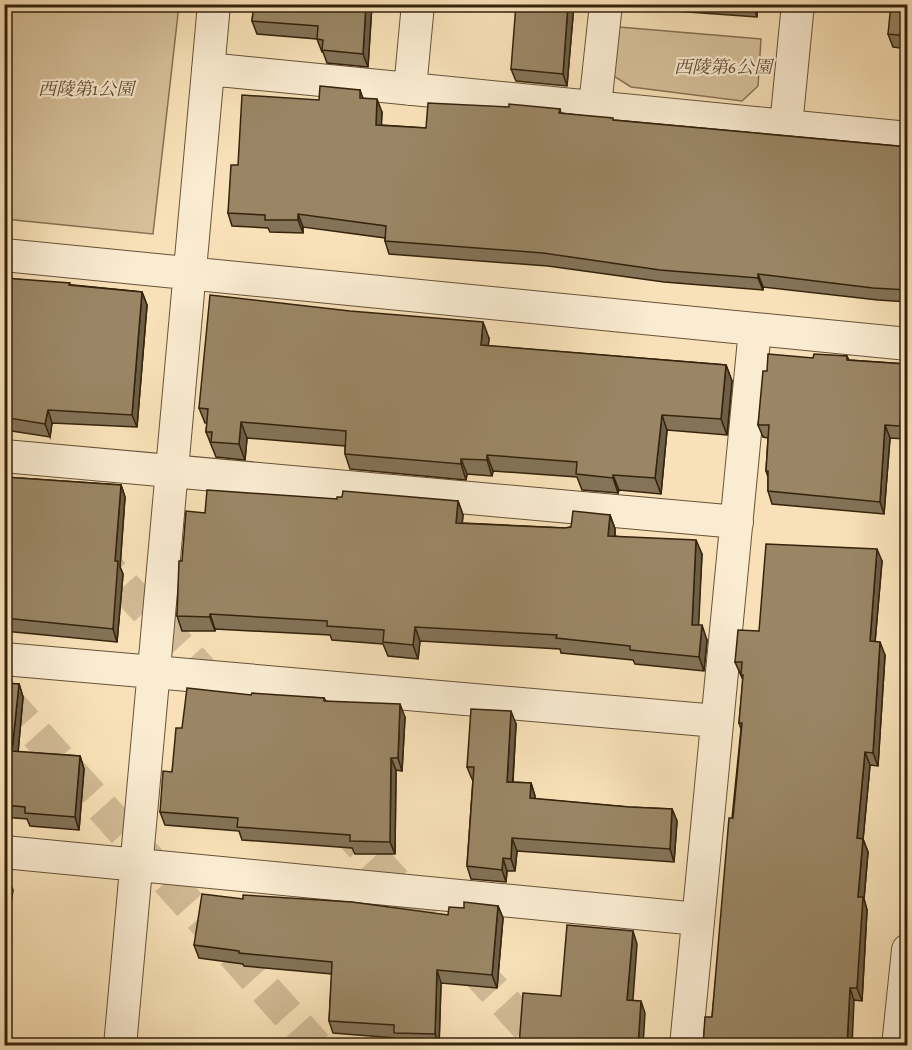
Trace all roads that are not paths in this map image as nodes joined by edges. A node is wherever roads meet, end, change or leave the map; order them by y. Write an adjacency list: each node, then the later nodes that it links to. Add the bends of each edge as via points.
1 (214, 4): 5 (street)
2 (418, 4): 6 (street)
3 (606, 4): 7 (street)
4 (798, 4): 8 (street)
5 (208, 69): 6 (street); 11 (street)
6 (410, 89): 7 (street)
7 (596, 106): 8 (street)
8 (786, 126): 9 (street)
9 (908, 138)
10 (4, 255): 11 (street)
11 (188, 273): 12 (street); 15 (street)
12 (755, 329): 13 (street); 16 (street)
13 (908, 344)
14 (4, 456): 15 (street)
15 (171, 471): 16 (street); 18 (street)
16 (737, 522): 19 (street)
17 (4, 659): 18 (street)
18 (154, 672): 19 (street); 21 (street)
19 (717, 721): 22 (street)
20 (4, 852): 21 (street)
21 (136, 865): 22 (street); 24 (street)
22 (698, 919): 25 (street)
23 (908, 950): 26 (street)
24 (120, 1046)
25 (686, 1046)
26 (898, 1046)

